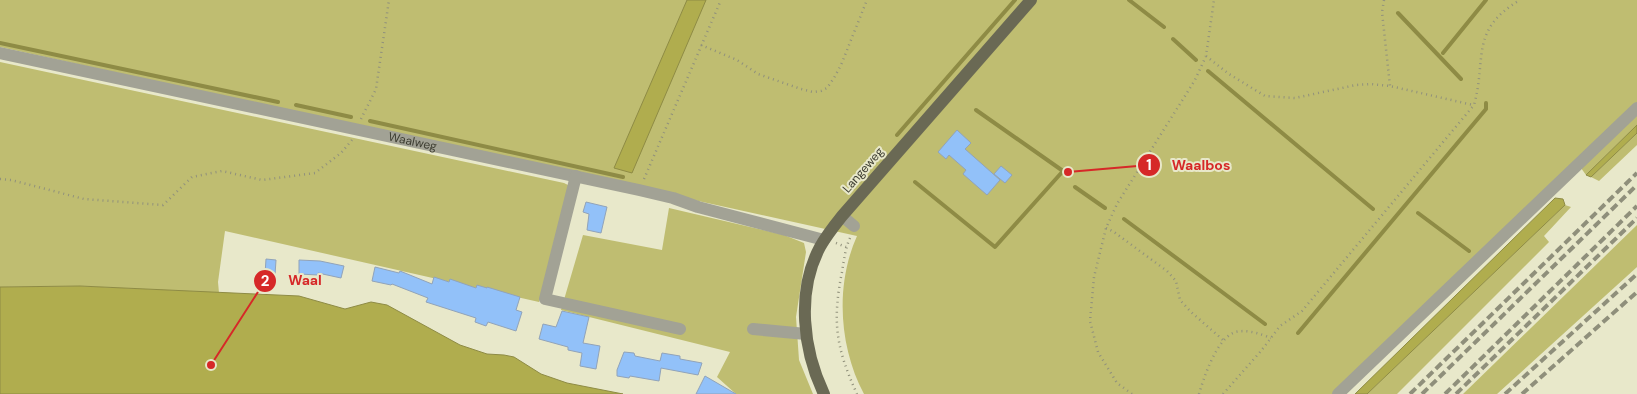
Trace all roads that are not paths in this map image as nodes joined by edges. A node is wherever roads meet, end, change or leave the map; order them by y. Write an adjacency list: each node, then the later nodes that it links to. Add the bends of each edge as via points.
1 (1031, 0): 5 (main road, Langeweg)
2 (0, 53): 4 (street, Waalweg)
3 (1637, 108): 12 (street)
4 (576, 176): 7 (street, Waalweg); 8 (street, via 544,299)
5 (842, 216): 6 (street); 7 (main road, Langeweg)
6 (854, 226)
7 (824, 240): 10 (main road, Langeweg, via 808,283)
8 (680, 328)
9 (753, 329): 10 (street)
10 (806, 334): 11 (main road, Langeweg, via 810,358)
11 (824, 394)
12 (1338, 394)

